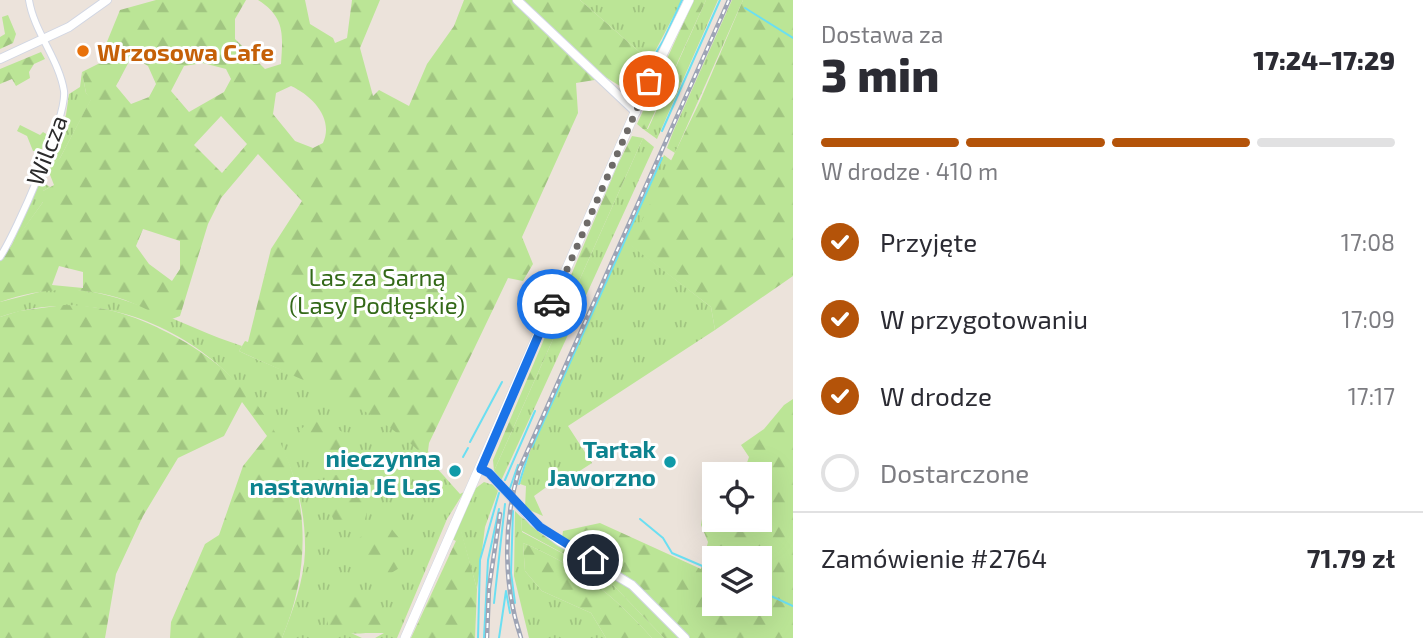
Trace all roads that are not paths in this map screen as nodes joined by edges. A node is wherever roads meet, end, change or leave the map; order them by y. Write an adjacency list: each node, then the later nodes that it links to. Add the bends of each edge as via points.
1 (29, 0): 5 (street, Wilcza)
2 (107, 0): 5 (street, via 83,19)
3 (517, 0): 7 (street)
4 (689, 0): 7 (main road)
5 (42, 36): 6 (street); 8 (street, Wilcza, via 63,89 62,110)
6 (0, 59)
7 (636, 111): 9 (main road)
8 (0, 257)
9 (481, 469): 10 (main road); 11 (street, via 540,527 632,585)
10 (405, 638)
11 (685, 638)

